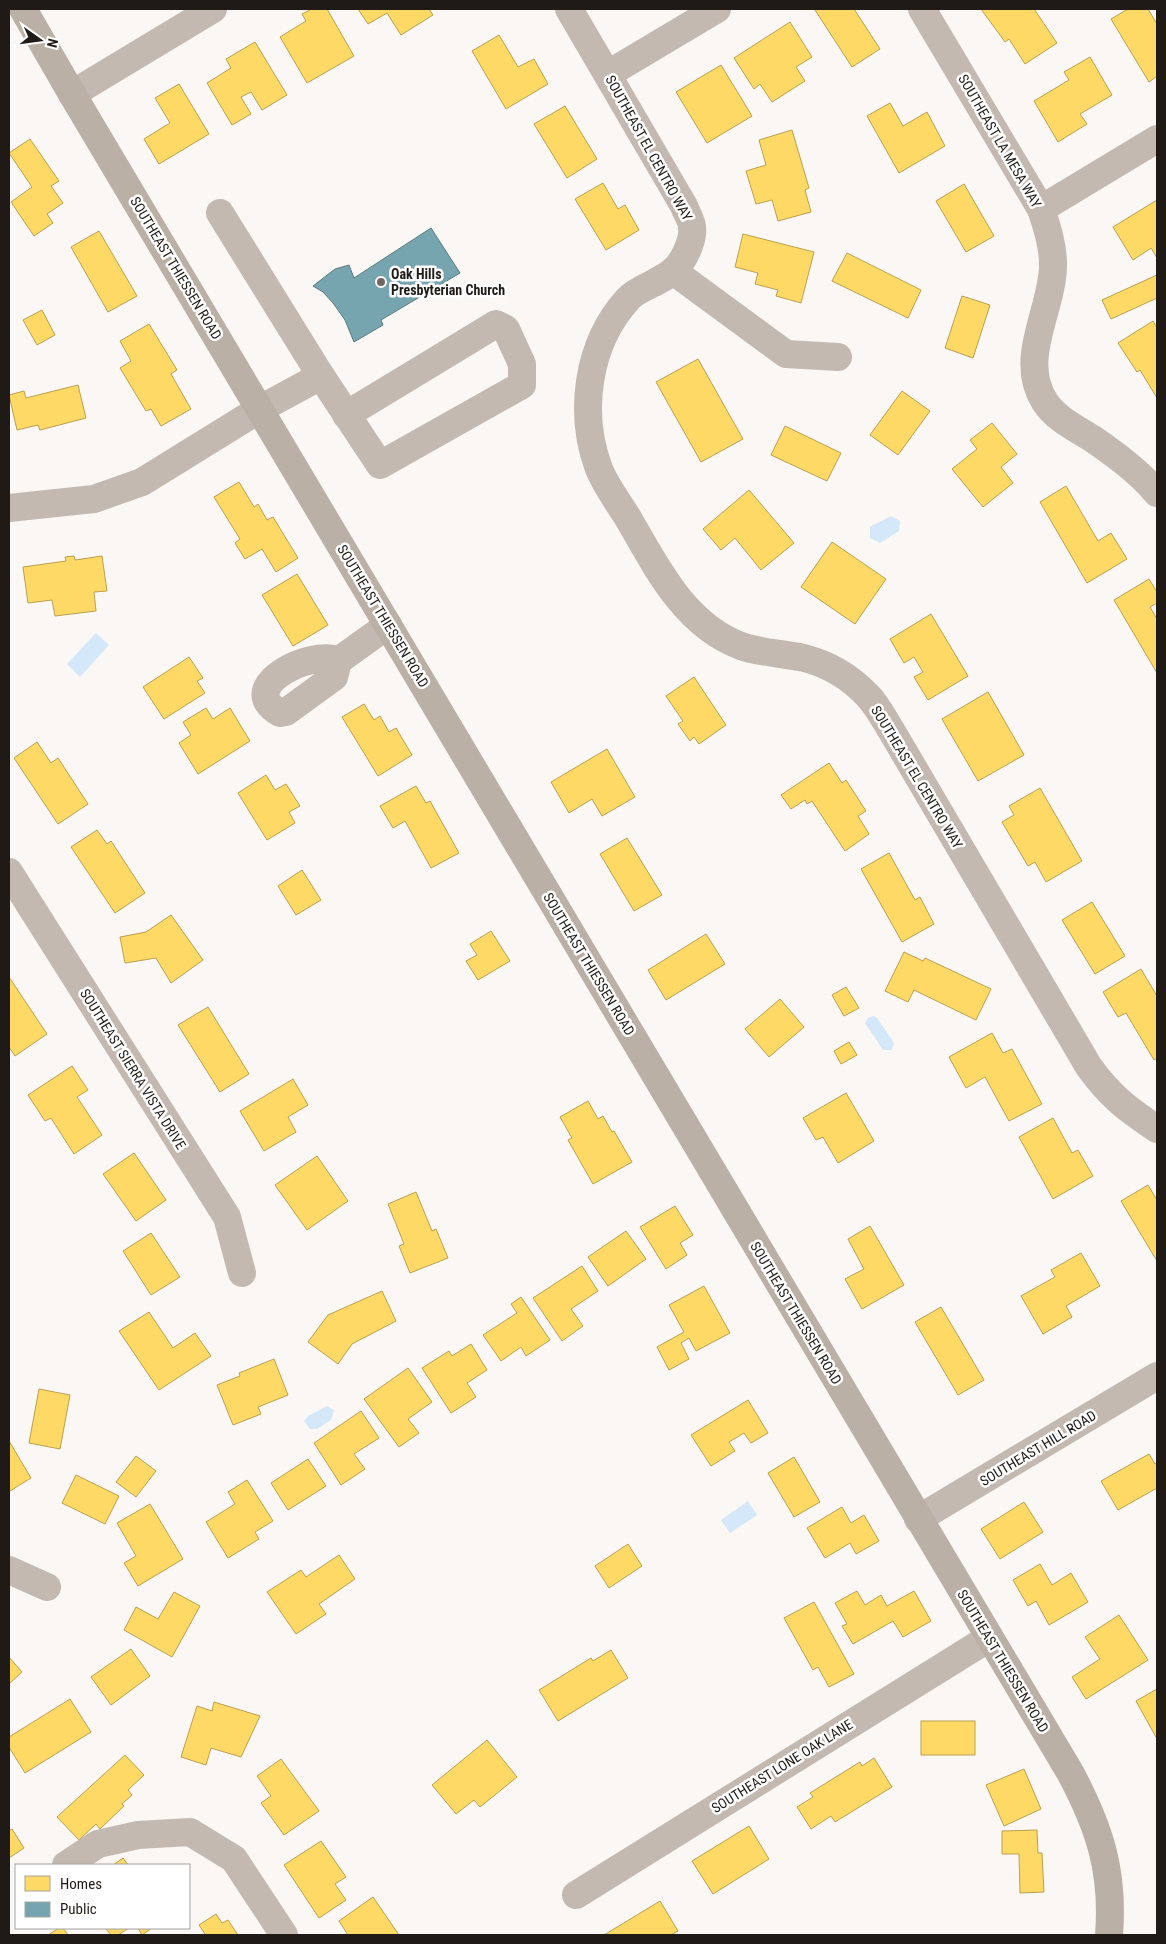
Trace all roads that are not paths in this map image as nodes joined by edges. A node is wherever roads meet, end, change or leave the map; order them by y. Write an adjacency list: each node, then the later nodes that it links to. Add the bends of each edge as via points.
1 (23, 9): 7 (main road, SOUTHEAST THIESSEN ROAD)
2 (213, 9): 7 (street)
3 (570, 9): 6 (street, SOUTHEAST EL CENTRO WAY)
4 (717, 9): 6 (street)
5 (922, 9): 9 (street, SOUTHEAST LA MESA WAY)
6 (608, 74): 11 (street, SOUTHEAST EL CENTRO WAY, via 684,206 692,227 689,248)
7 (72, 94): 14 (main road, SOUTHEAST THIESSEN ROAD)
8 (1157, 139): 9 (street)
9 (1041, 209): 16 (street, SOUTHEAST LA MESA WAY, via 1050,236 1053,265 1035,351 1036,378 1044,401 1057,415 1125,461)
10 (220, 213): 13 (street)
11 (674, 271): 12 (street, via 786,354); 21 (street, SOUTHEAST EL CENTRO WAY, via 630,296 600,343 587,397 591,442 600,470 666,584 698,620 741,646 805,658 832,668 869,697 1089,1067 1125,1107)
12 (838, 358)
13 (321, 376): 14 (street); 15 (street)
14 (260, 409): 17 (street, via 142,482 120,491 76,502); 18 (main road, SOUTHEAST THIESSEN ROAD)
15 (346, 414): 15 (street, via 380,465 522,385 522,364 506,329 496,324)
16 (1157, 493)
17 (9, 508)
18 (388, 625): 19 (street); 24 (main road, SOUTHEAST THIESSEN ROAD)
19 (338, 661)
20 (9, 872): 22 (street, SOUTHEAST SIERRA VISTA DRIVE, via 227,1217)
21 (1157, 1129)
22 (242, 1273)
23 (1157, 1376): 24 (street, SOUTHEAST HILL ROAD)
24 (918, 1519): 27 (main road, SOUTHEAST THIESSEN ROAD)
25 (9, 1570): 26 (street)
26 (47, 1587)
27 (989, 1638): 29 (street, SOUTHEAST LONE OAK LANE); 31 (main road, SOUTHEAST THIESSEN ROAD, via 1087,1805 1106,1866)
28 (68, 1864): 30 (street, via 98,1844 138,1835 190,1832 234,1858)
29 (576, 1895)
30 (284, 1935)
31 (1110, 1935)

